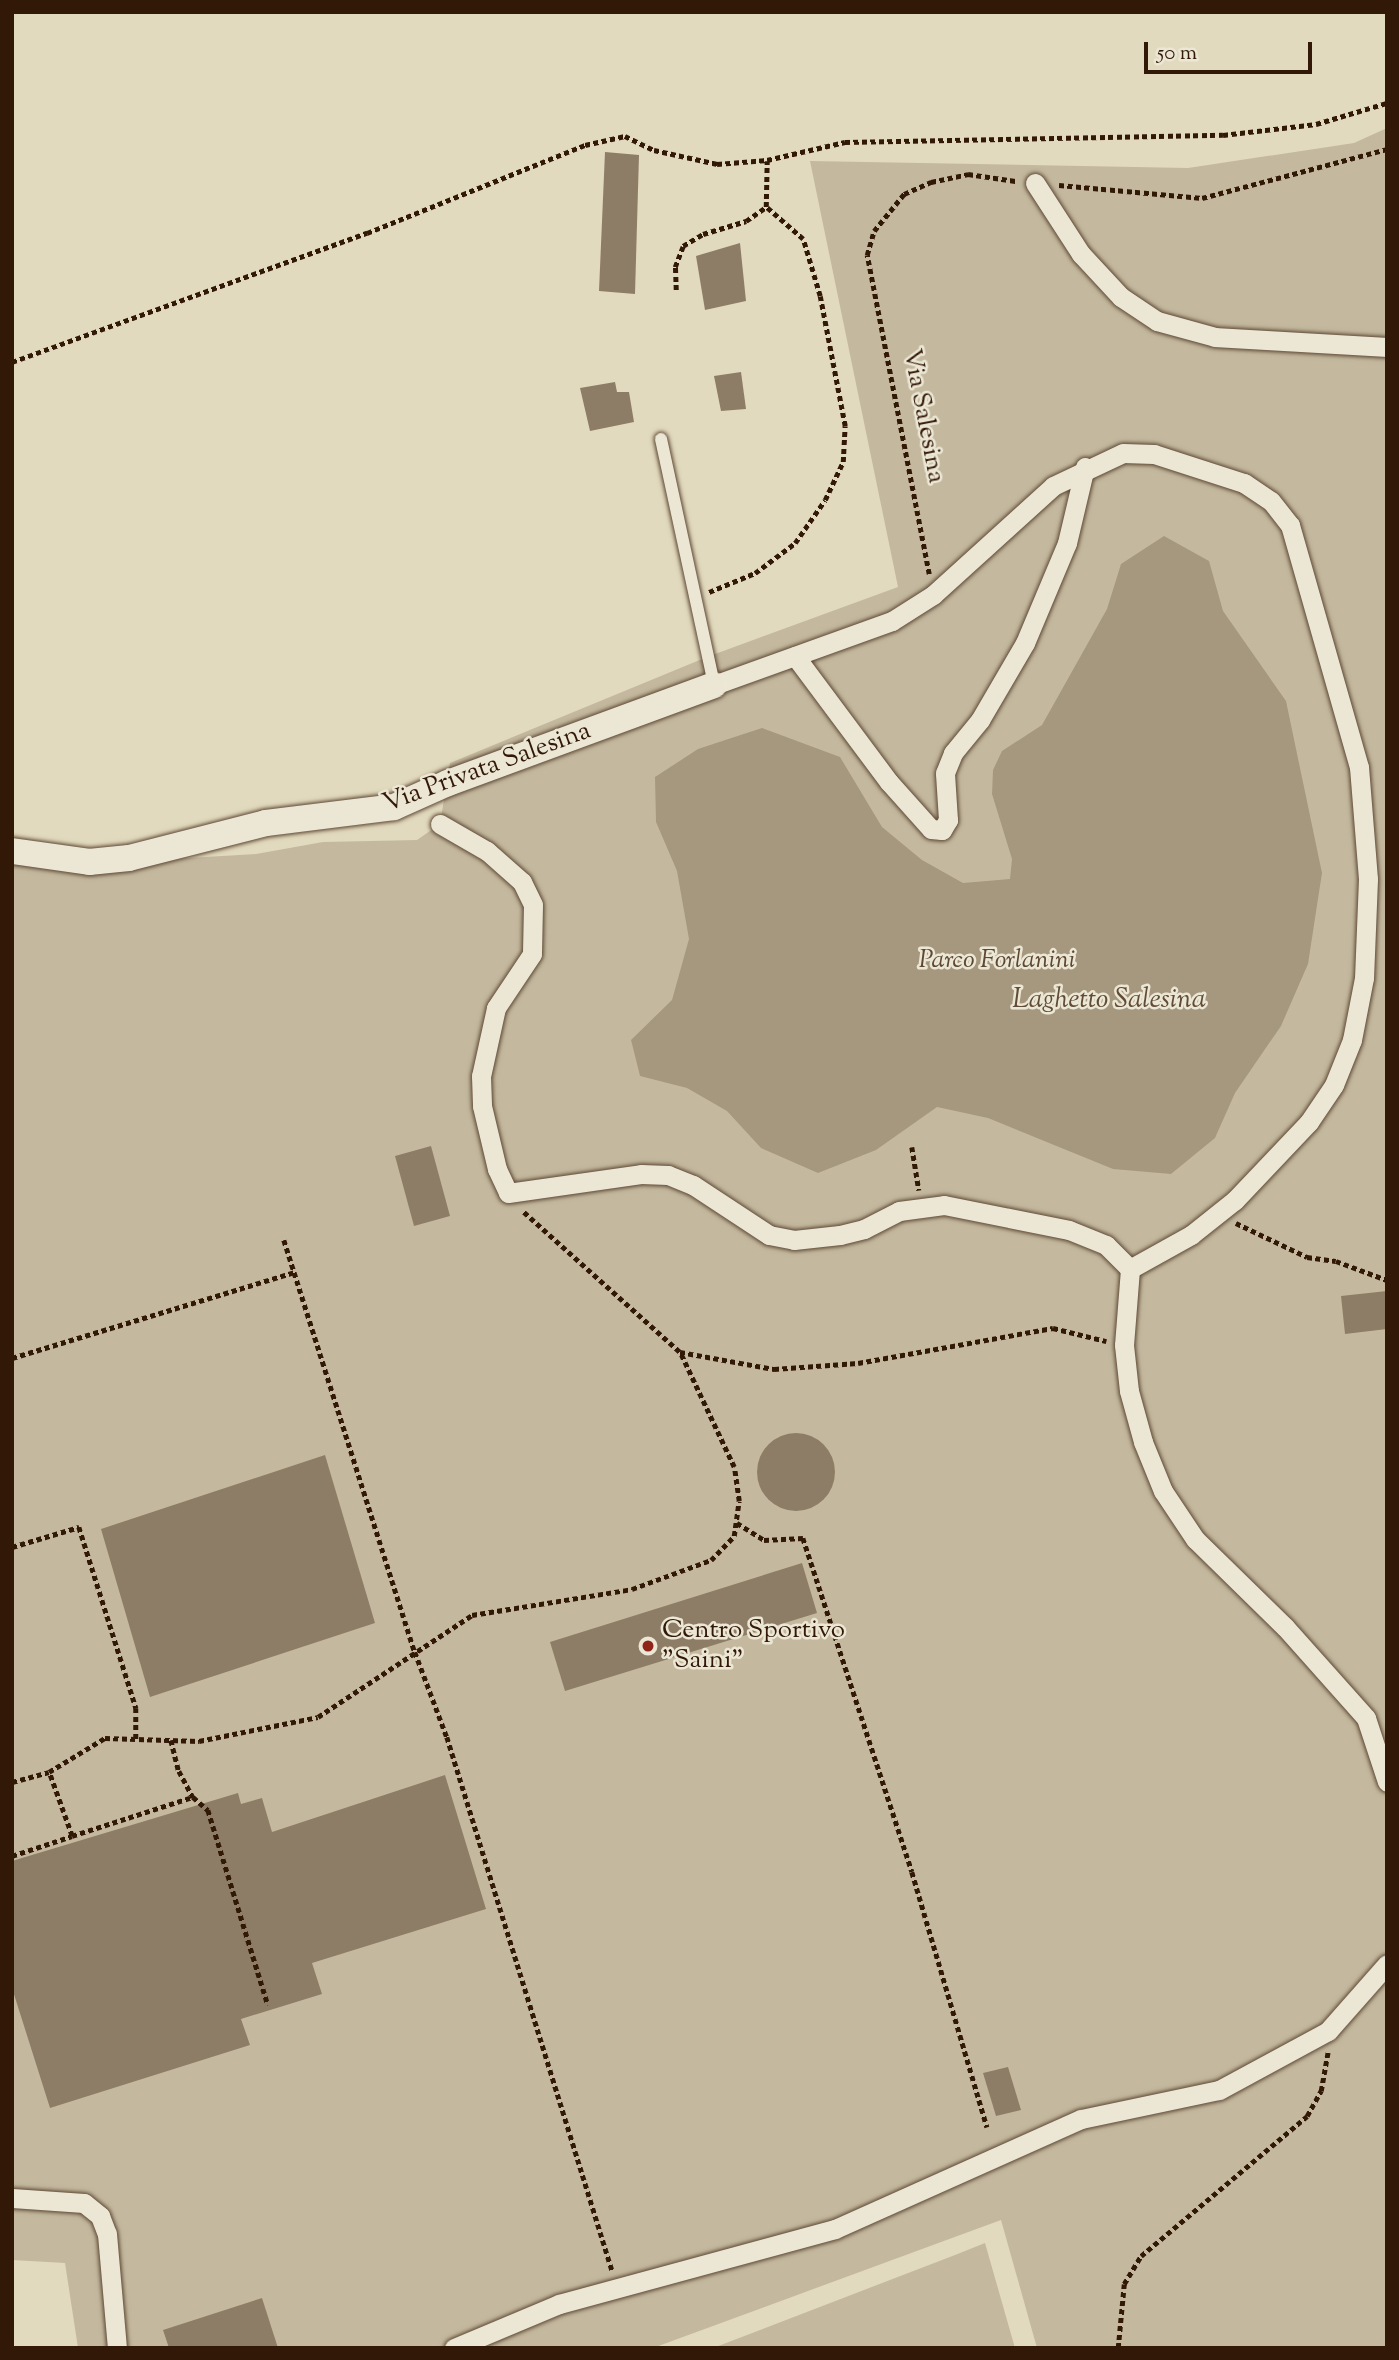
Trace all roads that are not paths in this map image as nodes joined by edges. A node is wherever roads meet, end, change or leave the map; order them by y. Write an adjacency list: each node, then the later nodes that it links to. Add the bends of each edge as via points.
1 (1035, 183): 2 (street, via 1081,254 1121,297 1157,321 1215,337)
2 (1387, 347)
3 (661, 439): 6 (lane)
4 (1085, 467): 5 (street, via 1025,507 933,595 892,621); 5 (street, via 1067,543 1025,643 980,720 953,753 945,773 948,821 942,830 931,829 889,782); 9 (street, via 1123,453 1154,454 1244,483 1271,501 1290,525 1359,767 1368,879 1364,978 1352,1040 1334,1085 1309,1122 1236,1200)
5 (794, 656): 6 (street, Via Privata Salesina)
6 (714, 685): 7 (street, Via Privata Salesina, via 449,783)
7 (430, 812): 8 (street, Via Privata Salesina, via 394,807 266,823 129,858 76,862); 9 (street, via 488,851 522,881 533,905 532,954 496,1007 481,1076 482,1106 497,1170 508,1193 641,1174 668,1175 693,1185 769,1236 794,1240 864,1228 921,1205 943,1205 1069,1230 1106,1245)
8 (12, 851)
9 (1130, 1269): 10 (street, via 1124,1345 1143,1442 1163,1491 1195,1539 1285,1627 1366,1718)
10 (1387, 1782)
11 (1387, 1964): 14 (street, via 1328,2031 1219,2090 1081,2119 835,2229 507,2322)
12 (12, 2197): 13 (street, via 84,2203 100,2216 107,2234)
13 (117, 2348)
14 (454, 2348)

